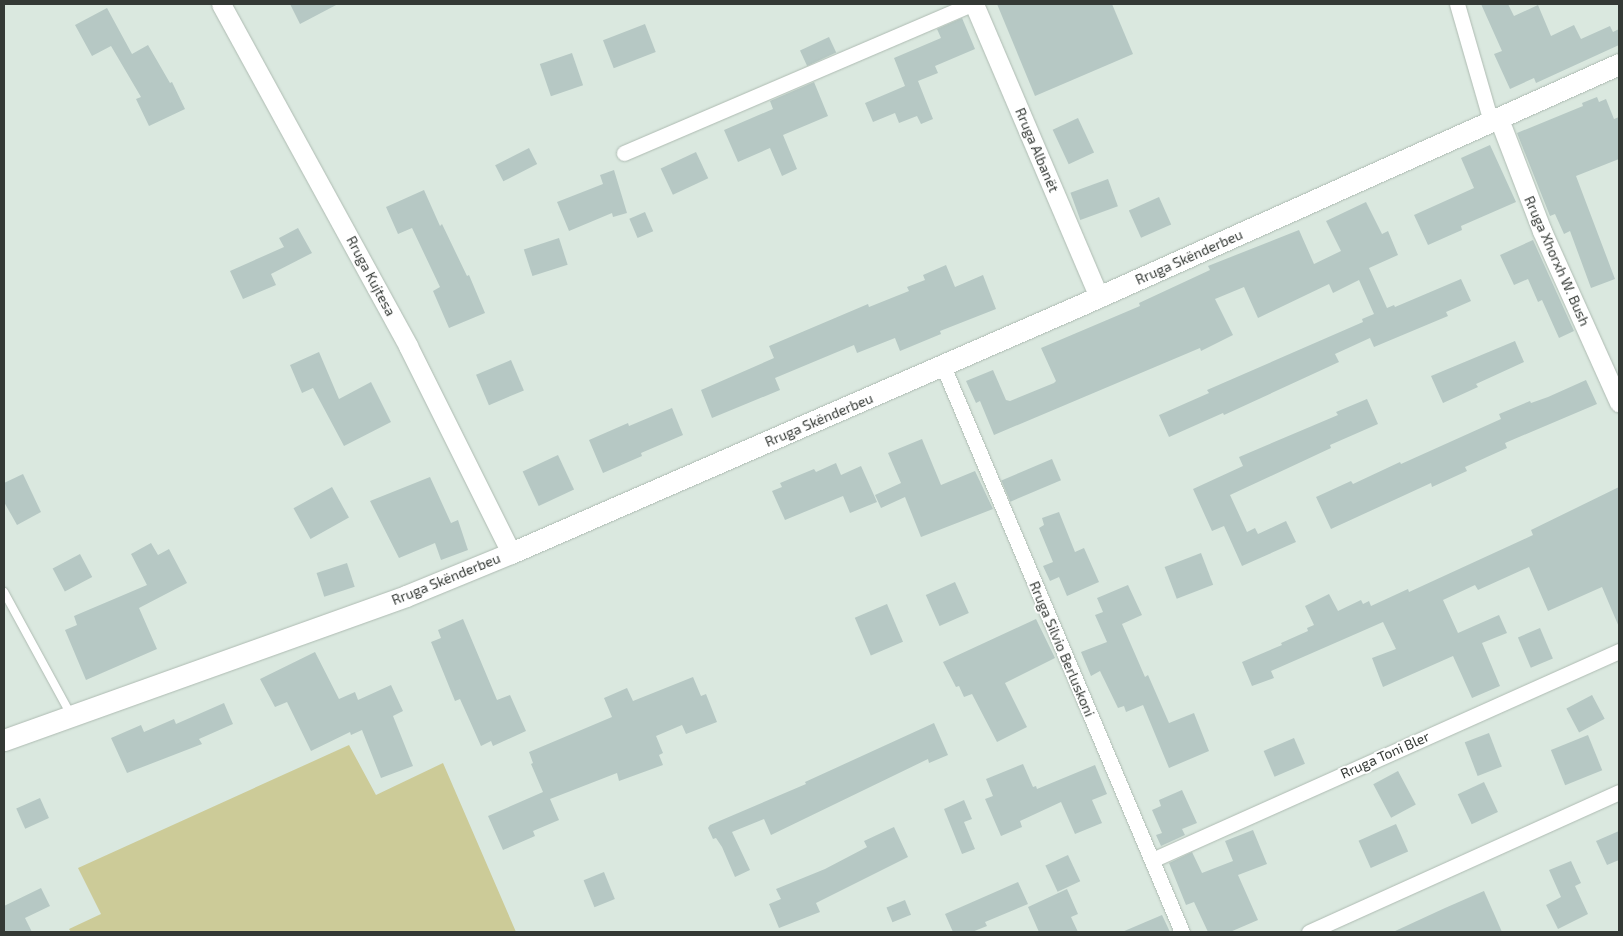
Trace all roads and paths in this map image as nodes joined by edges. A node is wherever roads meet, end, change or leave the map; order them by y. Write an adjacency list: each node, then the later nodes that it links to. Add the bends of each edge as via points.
1 (222, 4): 10 (street, Rruga Kujtesa, via 408,346)
2 (973, 4): 6 (street); 7 (street, Rruga Albanët)
3 (1456, 4): 5 (street)
4 (1619, 64): 5 (main road, Rruga Skënderbeu)
5 (1495, 121): 7 (main road, Rruga Skënderbeu); 9 (street, Rruga Xhorxh W. Bush)
6 (624, 153)
7 (1099, 297): 8 (main road, Rruga Skënderbeu)
8 (943, 366): 10 (main road, Rruga Skënderbeu); 16 (street, Rruga Silvio Berluskoni)
9 (1619, 402)
10 (511, 553): 13 (main road, Rruga Skënderbeu, via 406,596)
11 (4, 592): 13 (lane)
12 (1619, 651): 16 (street, Rruga Toni Bler)
13 (72, 716): 14 (main road, Rruga Skënderbeu)
14 (4, 740)
15 (1619, 792): 18 (street)
16 (1152, 860): 17 (street, Rruga Silvio Berluskoni)
17 (1182, 932)
18 (1310, 932)

